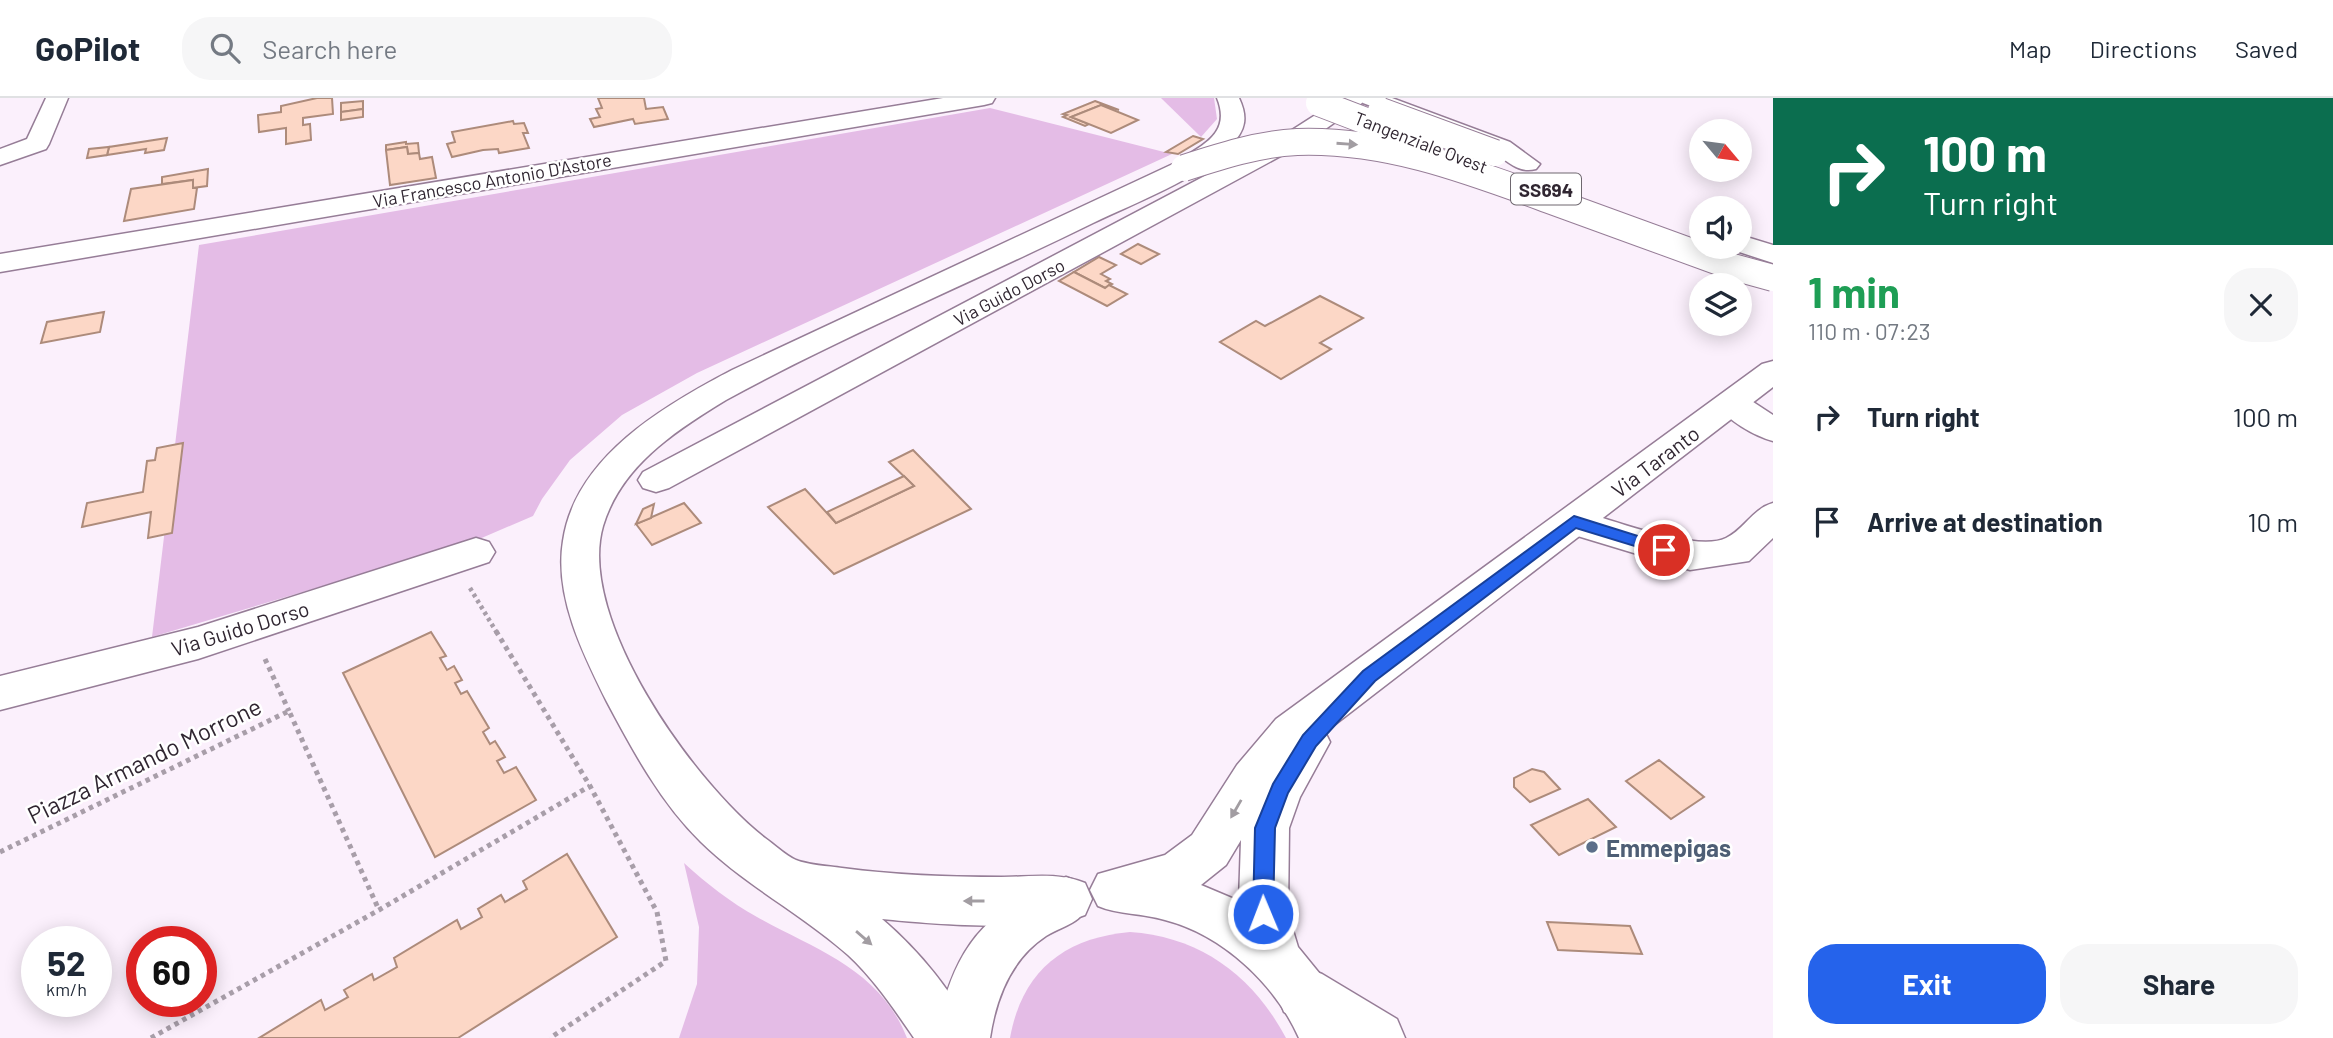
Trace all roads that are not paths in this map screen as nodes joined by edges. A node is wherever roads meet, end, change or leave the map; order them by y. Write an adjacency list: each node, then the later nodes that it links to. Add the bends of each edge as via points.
1 (57, 98): 8 (main road, via 37,144)
2 (984, 98): 14 (main road, Via Francesco Antonio D'Astore)
3 (1228, 98): 10 (main road, via 1235,109 1235,124 1222,141)
4 (1346, 98): 9 (main road, Tangenziale Ovest / SS694, bridge)
5 (1358, 98): 19 (main road, Via Guido Dorso, via 1301,135)
6 (1371, 98): 9 (main road, via 1501,147)
7 (1312, 101): 15 (main road, Tangenziale Ovest / SS694, bridge)
8 (0, 159)
9 (1527, 164): 11 (main road, Tangenziale Ovest / SS694)
10 (1184, 168): 15 (main road, one-way to 15, bridge, via 1247,148 1291,142 1408,152 1733,267); 25 (main road, via 708,398 633,450 599,491 581,540 581,586 598,640 649,738 700,808 742,849)
11 (1552, 173)
12 (1752, 247): 13 (main road)
13 (1773, 255)
14 (0, 263)
15 (1773, 276)
16 (1773, 371): 17 (main road, Via Taranto)
17 (1732, 403): 18 (main road); 21 (main road, Via Taranto)
18 (1773, 430)
19 (656, 480)
20 (1773, 516): 21 (main road, via 1736,551 1690,556)
21 (1574, 522): 23 (main road, Via Taranto)
22 (464, 556): 24 (main road, Via Guido Dorso, via 198,643)
23 (1369, 676): 26 (main road, Via Taranto, one-way to 26, via 1292,732 1253,779 1209,850 1177,874); 28 (main road, Via Taranto, via 1309,740 1279,790 1265,828 1263,914)
24 (0, 693)
25 (790, 881): 27 (main road, one-way to 25, via 928,900 851,894); 29 (main road, one-way to 29, via 867,939)
26 (1115, 890): 27 (main road, Via Taranto); 28 (main road, Via Taranto, via 1182,900 1233,924)
27 (1067, 899): 30 (main road, Via Taranto, via 1018,927 988,962 974,989)
28 (1290, 976): 31 (main road, Via Taranto); 32 (main road)
29 (947, 1038)
30 (962, 1038)
31 (1327, 1038)
32 (1378, 1038)

